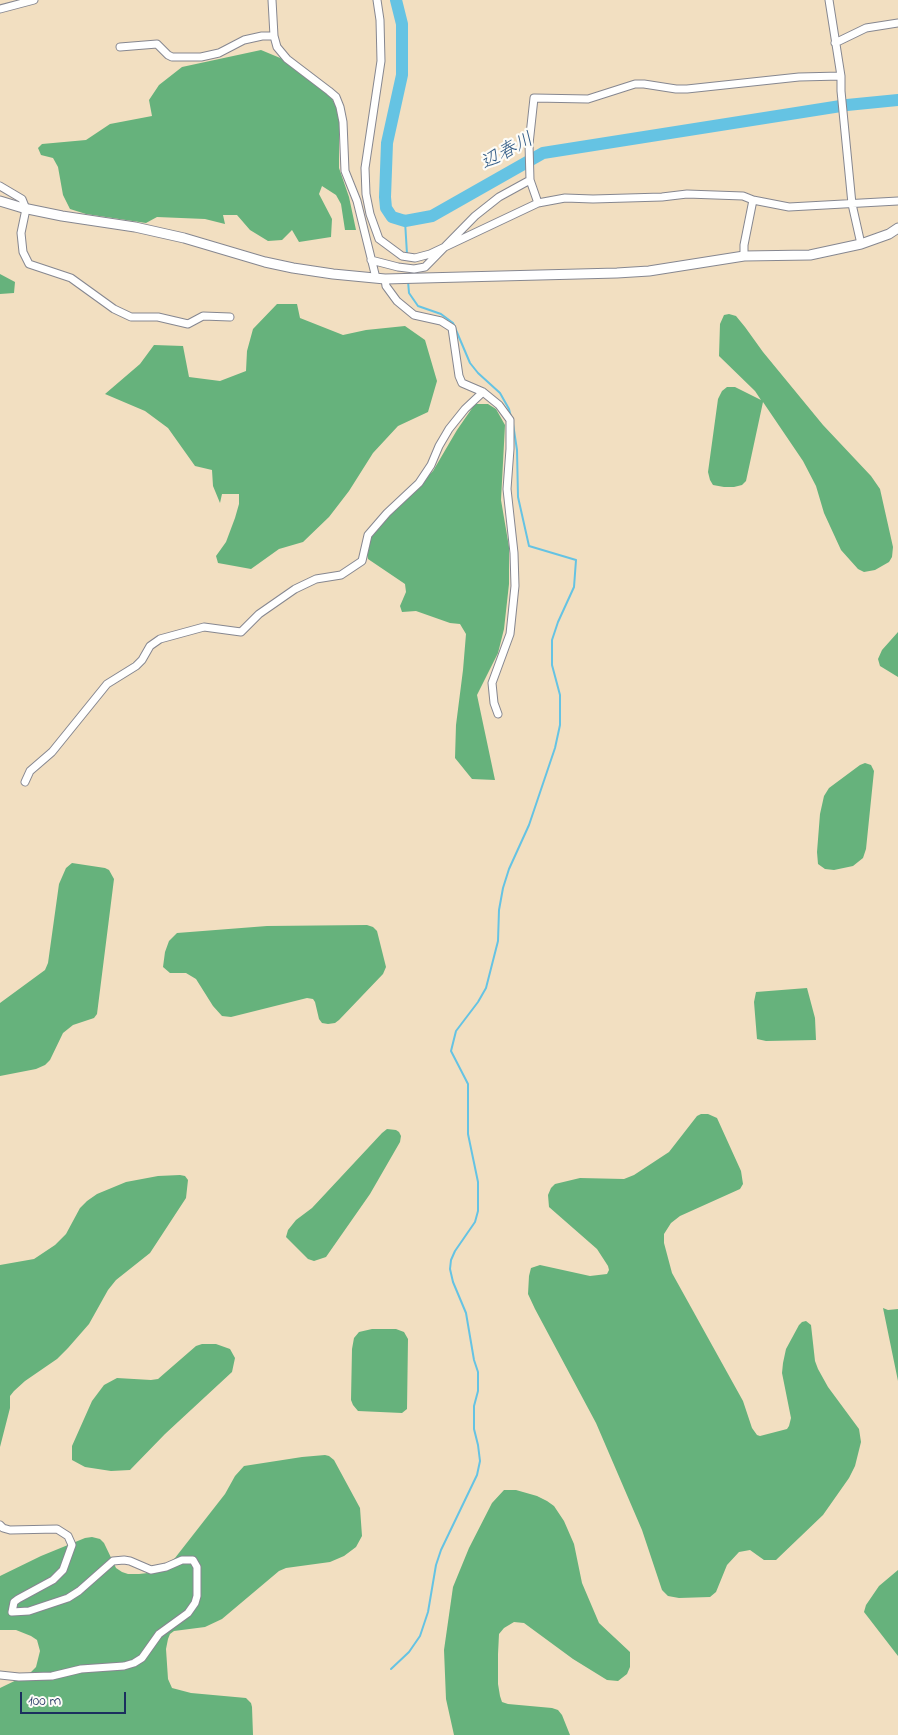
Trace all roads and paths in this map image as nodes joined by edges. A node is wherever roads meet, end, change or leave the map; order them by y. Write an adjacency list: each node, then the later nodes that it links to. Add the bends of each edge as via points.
1 (34, 0): 5 (street)
2 (272, 0): 7 (street)
3 (377, 0): 21 (street, via 381,61 365,168 370,214 379,238 402,256 414,258)
4 (829, 0): 8 (street)
5 (0, 9)
6 (898, 23): 8 (street, via 866,28)
7 (274, 36): 9 (street, via 244,40 219,53 201,57 172,57 157,44); 23 (street, via 276,47 288,59 336,97 343,122 345,171 357,201)
8 (835, 43): 10 (street)
9 (120, 47)
10 (841, 76): 11 (street, via 799,77 688,89 635,84 588,100 534,98 529,144); 17 (street)
11 (530, 178): 16 (street); 21 (street, via 475,216)
12 (0, 186): 18 (street, via 22,199)
13 (753, 200): 16 (street, via 743,196 687,194 565,198); 17 (street, via 789,207); 22 (street)
14 (0, 201): 18 (street)
15 (898, 201): 17 (street)
16 (538, 203): 21 (street)
17 (852, 204): 20 (street)
18 (26, 209): 24 (street, via 135,227 293,268); 25 (street, via 22,234 27,262 71,278 114,309 131,317 158,317 188,324 203,316)
19 (898, 228): 20 (street)
20 (862, 244): 22 (street, via 810,255)
21 (442, 250): 23 (street, via 425,267 414,269)
22 (744, 256): 24 (street, via 649,271)
23 (371, 260): 24 (street)
24 (380, 279): 26 (street, via 397,301 414,315 441,321 452,328 462,383)
25 (230, 317)
26 (483, 392): 27 (street, via 510,420 507,488 515,586 510,634 492,683); 28 (street, via 449,429 419,483 368,535 362,561 341,575 316,579 296,589 259,614 241,632 204,627 179,633 150,646 136,666 107,684 52,752 30,771)
27 (498, 714)
28 (24, 782)
29 (0, 1524): 30 (street, via 10,1530 57,1529 68,1536 72,1545 63,1570 53,1580 14,1602 12,1612 29,1611 68,1598 113,1562 124,1560 152,1570 166,1568 182,1560 193,1560 197,1568 197,1596 188,1613 159,1634 142,1658 134,1663 52,1676)
30 (0, 1675)

